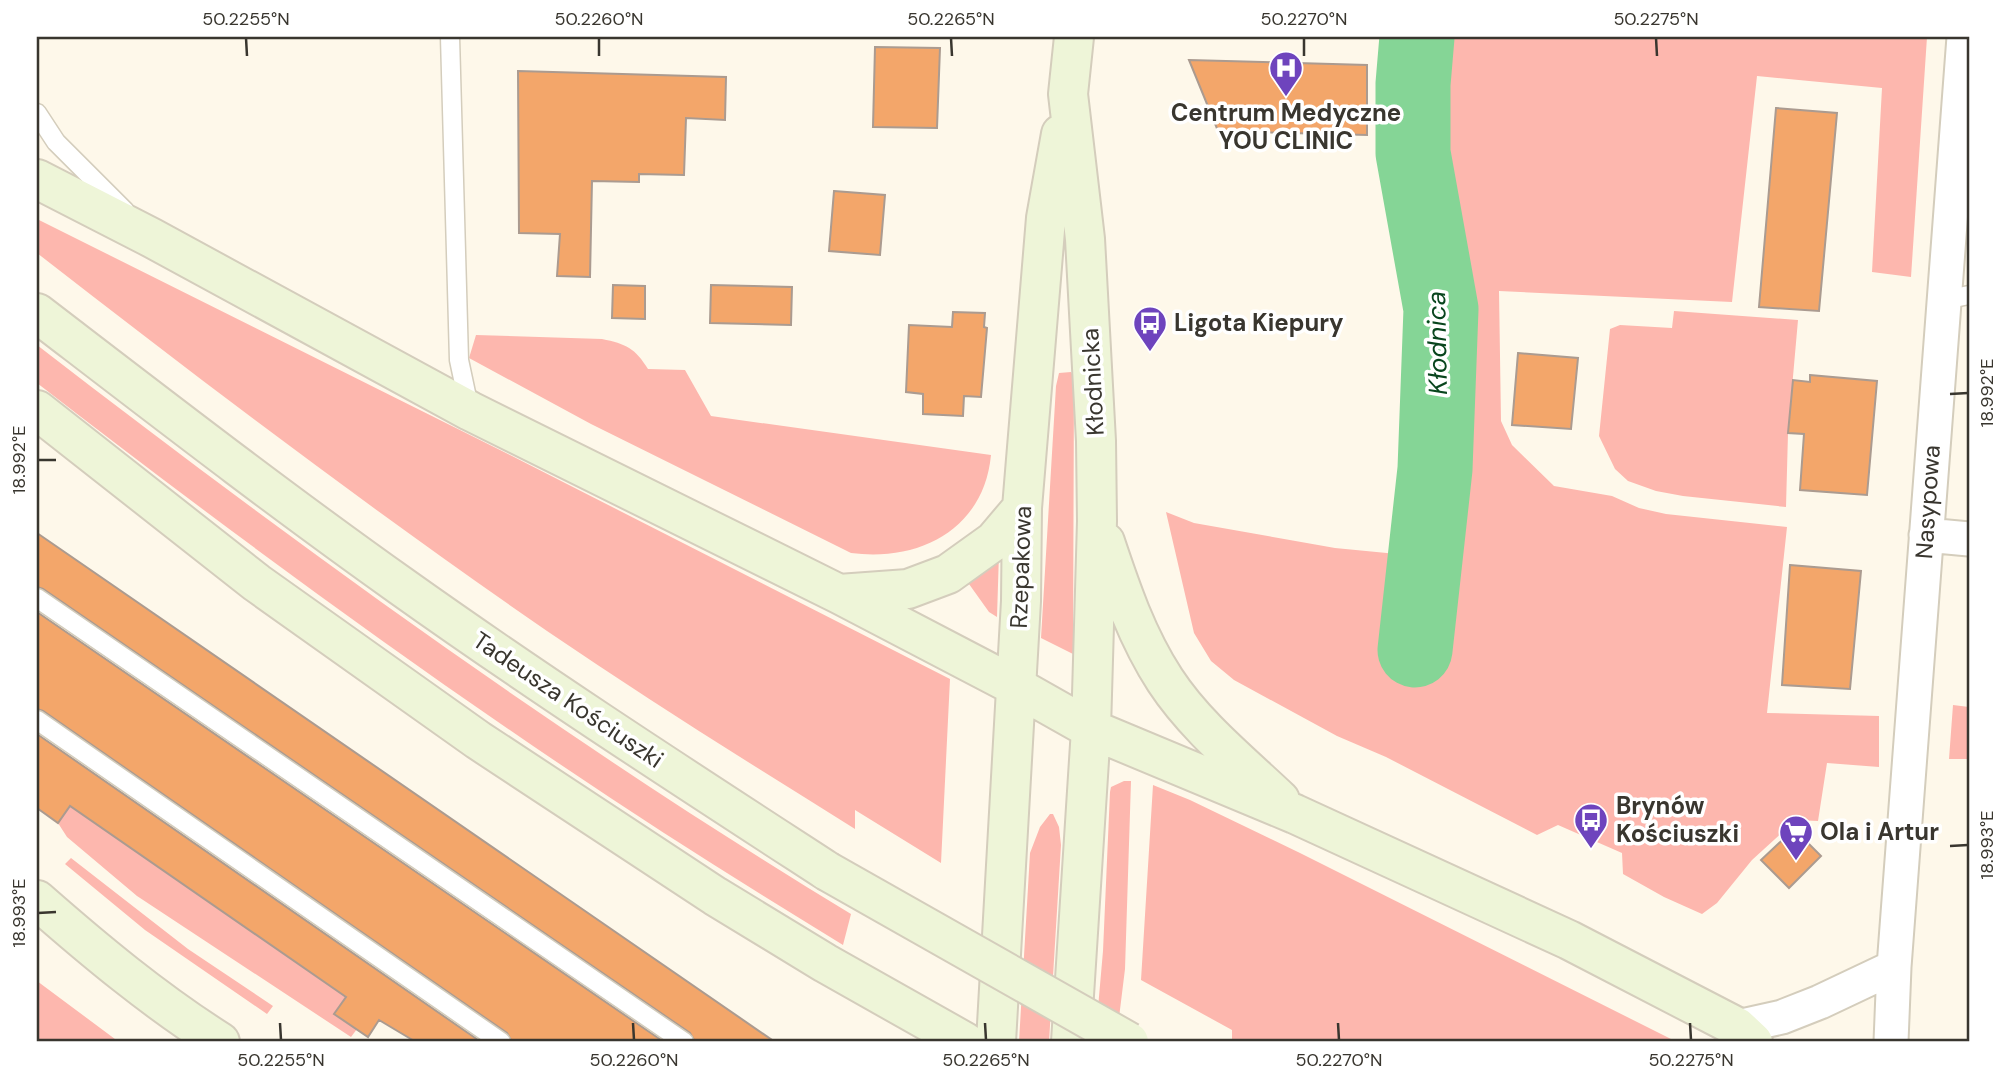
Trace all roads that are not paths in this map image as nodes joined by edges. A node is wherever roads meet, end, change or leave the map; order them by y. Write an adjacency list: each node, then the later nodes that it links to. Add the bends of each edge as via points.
1 (450, 37): 11 (lane, via 459,360)
2 (1074, 37): 4 (main road, Kłodnicka)
3 (1964, 37): 8 (street, Nasypowa)
4 (1068, 94): 12 (main road, Rzepakowa, via 1046,218); 13 (main road, Kłodnicka, via 1085,239)
5 (37, 113): 7 (lane, via 56,142)
6 (37, 179): 7 (main road)
7 (152, 238): 11 (main road)
8 (1957, 297): 14 (street, Nasypowa)
9 (37, 313): 31 (main road, Tadeusza Kościuszki, bridge, via 400,585 611,732 827,872)
10 (37, 410): 28 (main road, via 257,583 478,740 825,963)
11 (470, 411): 16 (main road)
12 (1022, 508): 16 (main road, via 994,541 948,574 908,589); 18 (main road, Rzepakowa)
13 (1097, 521): 20 (main road, Kłodnicka); 21 (main road, via 1132,621 1165,681 1196,720)
14 (1926, 536): 15 (street); 23 (street, Nasypowa)
15 (1969, 539)
16 (839, 594): 18 (main road)
17 (37, 598): 27 (lane)
18 (1015, 686): 20 (main road); 29 (main road, Rzepakowa)
19 (37, 720): 26 (lane)
20 (1091, 729): 21 (main road); 30 (main road)
21 (1295, 814): 24 (main road, via 1569,940)
22 (37, 900): 25 (main road, via 106,960)
23 (1894, 967): 24 (street); 32 (street, Nasypowa)
24 (1745, 1035)
25 (220, 1042)
26 (501, 1042)
27 (684, 1042)
28 (965, 1042)
29 (996, 1042)
30 (1071, 1042)
31 (1129, 1042)
32 (1891, 1042)

